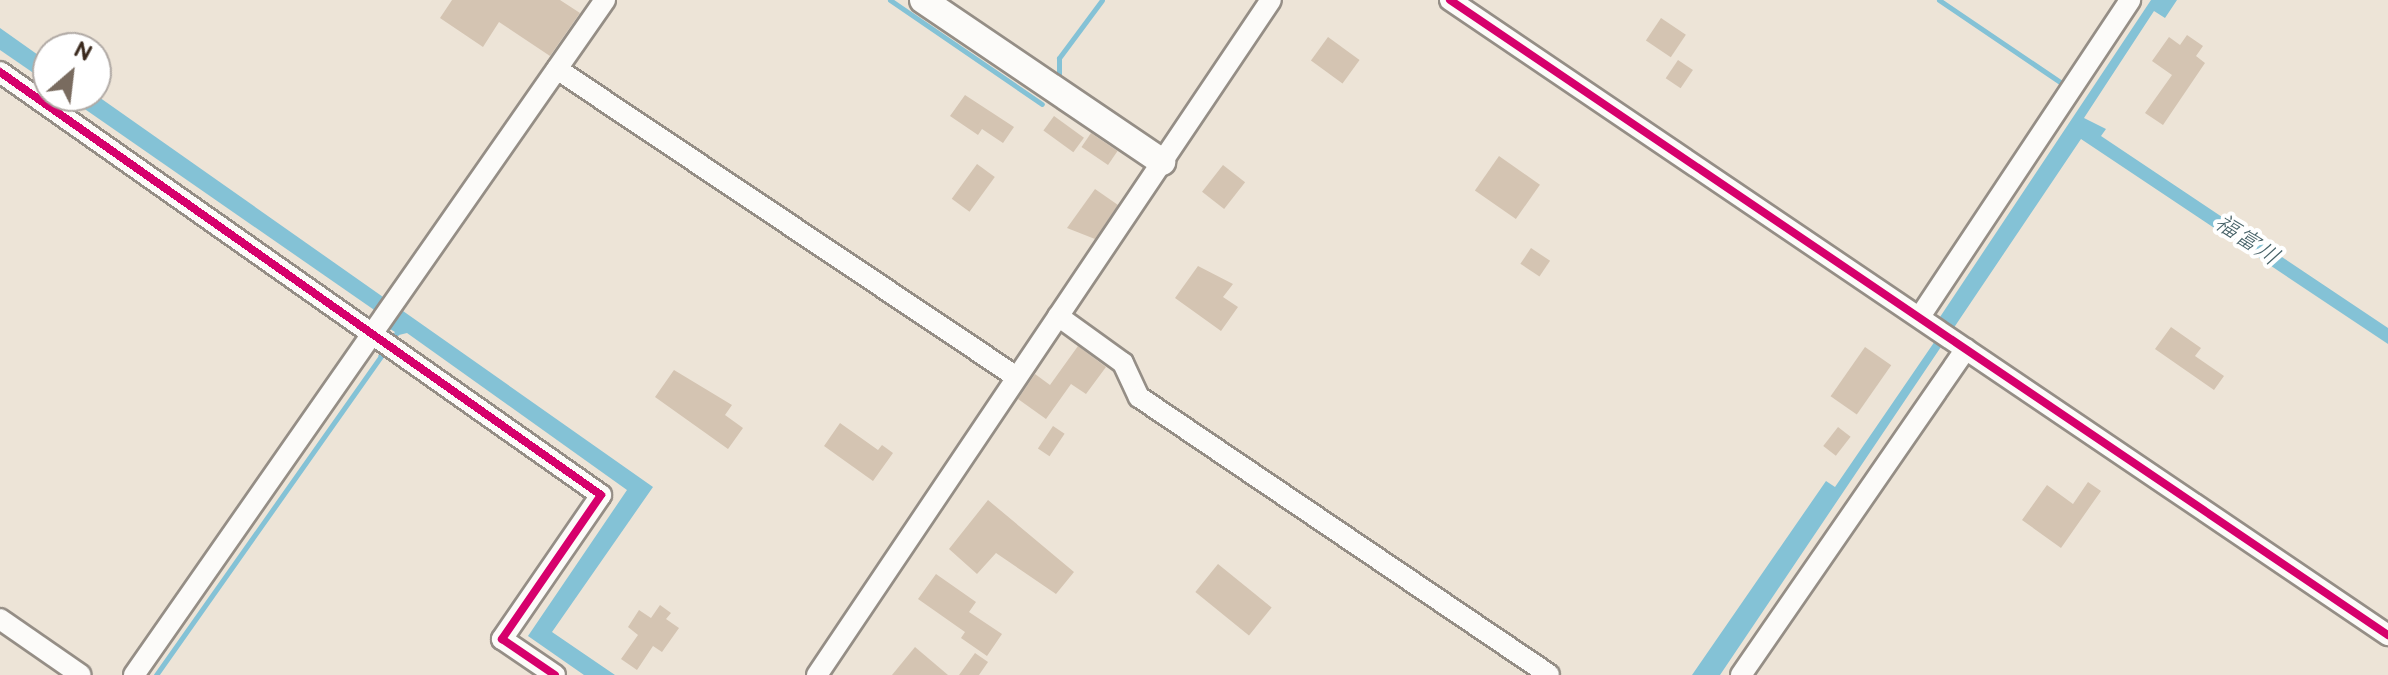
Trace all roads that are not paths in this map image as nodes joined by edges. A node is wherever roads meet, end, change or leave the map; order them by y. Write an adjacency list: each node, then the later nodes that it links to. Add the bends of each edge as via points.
1 (923, 0): 8 (street)
2 (1271, 0): 8 (street)
3 (1450, 0): 10 (street)
4 (2130, 0): 10 (street)
5 (594, 4): 6 (street)
6 (557, 69): 11 (street, via 396,298); 12 (street)
7 (0, 72): 11 (street)
8 (1162, 162): 9 (street)
9 (1058, 316): 12 (street); 19 (street, via 1123,363 1139,397)
10 (1944, 332): 14 (street); 20 (street)
11 (382, 336): 16 (street); 17 (street, via 601,495 502,639)
12 (1015, 376): 18 (street)
13 (0, 619): 15 (street)
14 (2388, 635)
15 (81, 675)
16 (134, 675)
17 (555, 675)
18 (817, 675)
19 (1549, 675)
20 (1741, 675)

